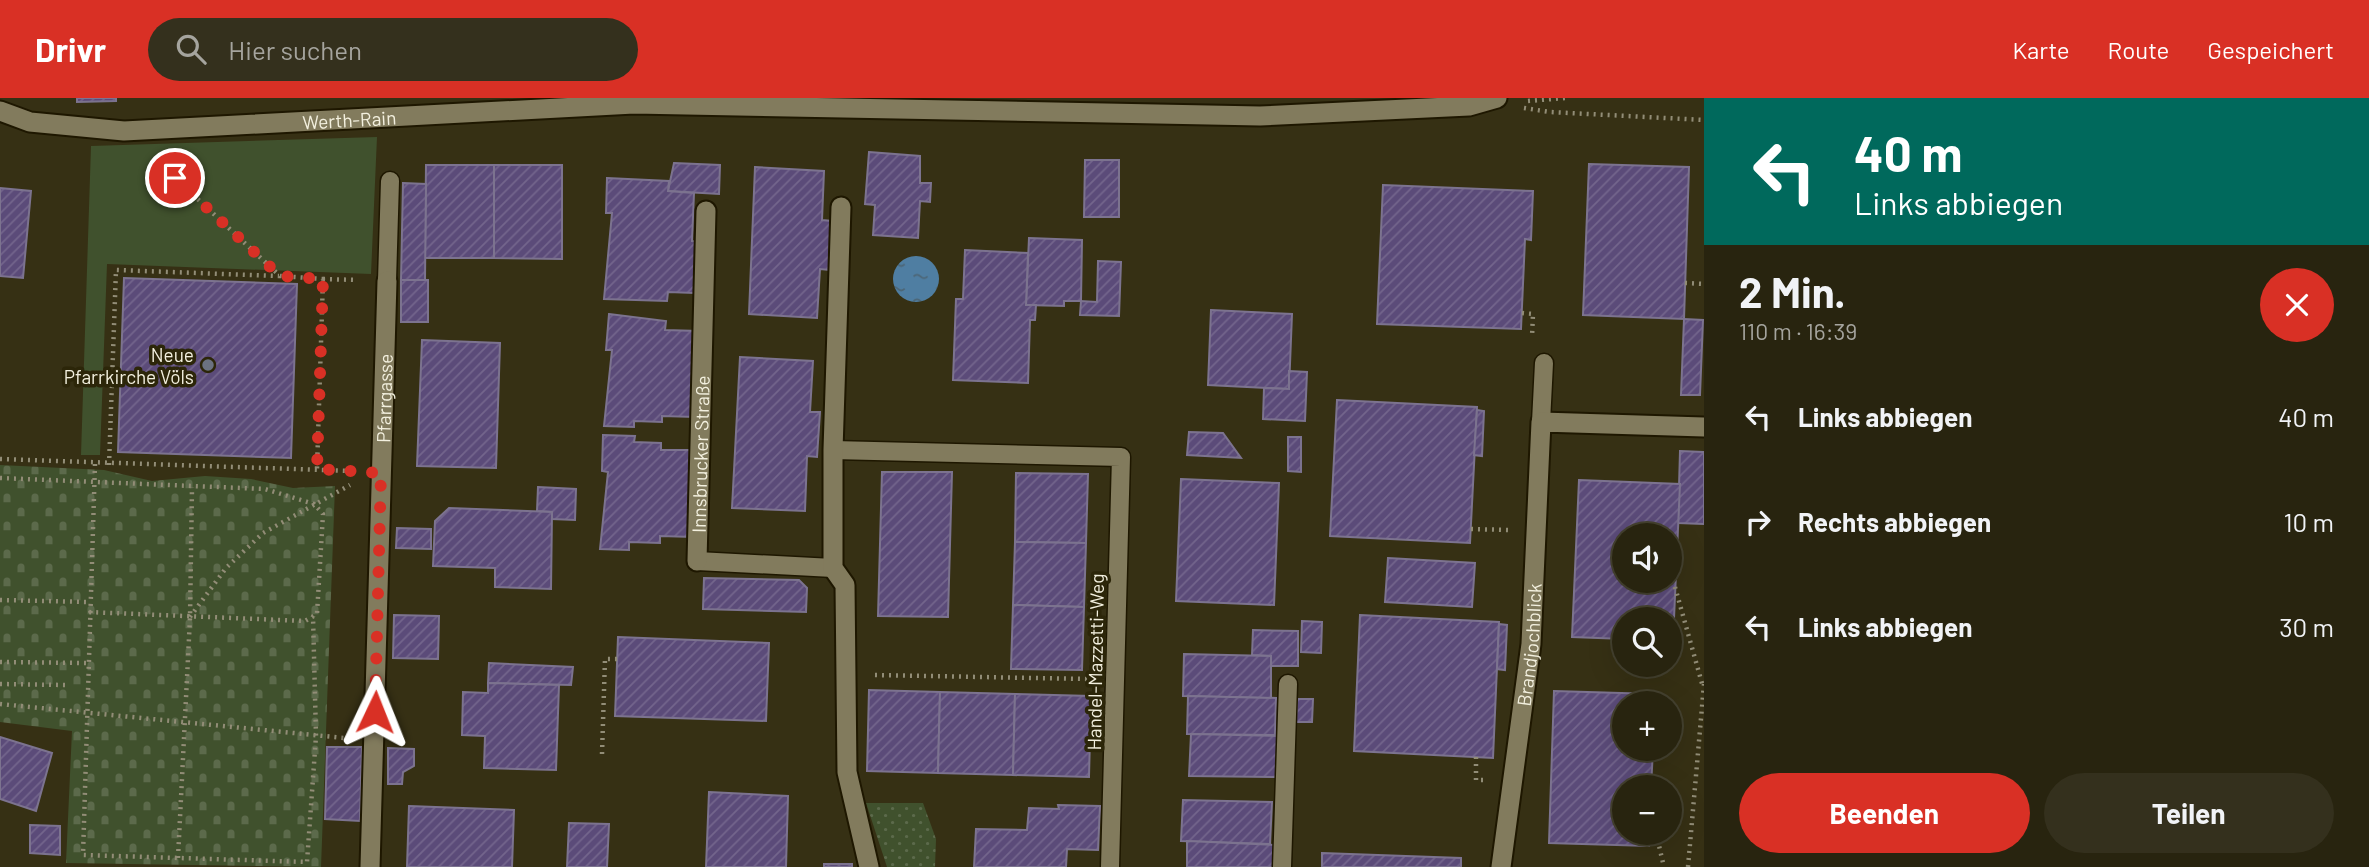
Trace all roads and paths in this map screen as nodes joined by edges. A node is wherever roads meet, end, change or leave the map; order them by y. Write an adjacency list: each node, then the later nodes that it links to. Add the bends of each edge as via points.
1 (1492, 100): 3 (path, via 1550,113); 4 (street, Werth-Rain, via 1469,106 1260,116 634,104)
2 (0, 111): 4 (street, Werth-Rain, via 30,122)
3 (1704, 120)
4 (124, 131): 8 (path)
5 (390, 181): 9 (lane, Pfarrgasse)
6 (841, 207): 15 (street)
7 (706, 211): 24 (street, Innsbrucker Straße)
8 (280, 276): 18 (path, via 116,270); 19 (path, via 323,279)
9 (387, 281): 46 (street, Pfarrgasse)
10 (1685, 283): 11 (path)
11 (1704, 284)
12 (1544, 363): 13 (lane, Brandjochblick)
13 (1541, 422): 14 (street); 54 (street, Brandjochblick, via 1531,644)
14 (1704, 427)
15 (833, 450): 25 (street); 36 (lane, Handel-Mazzetti-Weg, via 1121,457)
16 (0, 460): 17 (path)
17 (95, 464): 18 (path); 21 (path)
18 (109, 465): 19 (path)
19 (317, 469): 23 (path, via 361,471 348,487)
20 (0, 478): 21 (path)
21 (95, 483): 22 (path); 28 (path)
22 (192, 487): 23 (path, via 265,489); 31 (path)
23 (314, 504): 30 (path, via 323,514 317,614); 31 (path, via 263,533 226,568)
24 (697, 561): 25 (lane, Innsbrucker Straße)
25 (833, 568): 35 (street, via 845,585)
26 (1677, 593): 41 (path)
27 (0, 600): 28 (path)
28 (89, 602): 29 (path)
29 (88, 612): 31 (path); 34 (path)
30 (313, 616): 31 (path, via 305,621); 45 (path)
31 (190, 618): 44 (path)
32 (617, 659): 47 (path, via 605,659)
33 (0, 662): 34 (path)
34 (87, 663): 43 (path)
35 (847, 675): 36 (path); 51 (street, via 847,772)
36 (1115, 680): 52 (lane, Handel-Mazzetti-Weg)
37 (0, 684): 40 (path)
38 (1288, 684): 53 (lane)
39 (1704, 684): 41 (path)
40 (66, 685)
41 (1703, 691): 56 (path)
42 (0, 704): 43 (path)
43 (86, 715): 44 (path); 49 (path, via 83,855)
44 (185, 724): 45 (path); 49 (path)
45 (316, 736): 46 (path); 49 (path, via 307,862)
46 (374, 739): 50 (street, Pfarrgasse)
47 (602, 754)
48 (1659, 845): 55 (path)
49 (178, 858)
50 (370, 867)
51 (869, 867)
52 (1110, 867)
53 (1283, 867)
54 (1501, 867)
55 (1664, 867)
56 (1688, 867)

